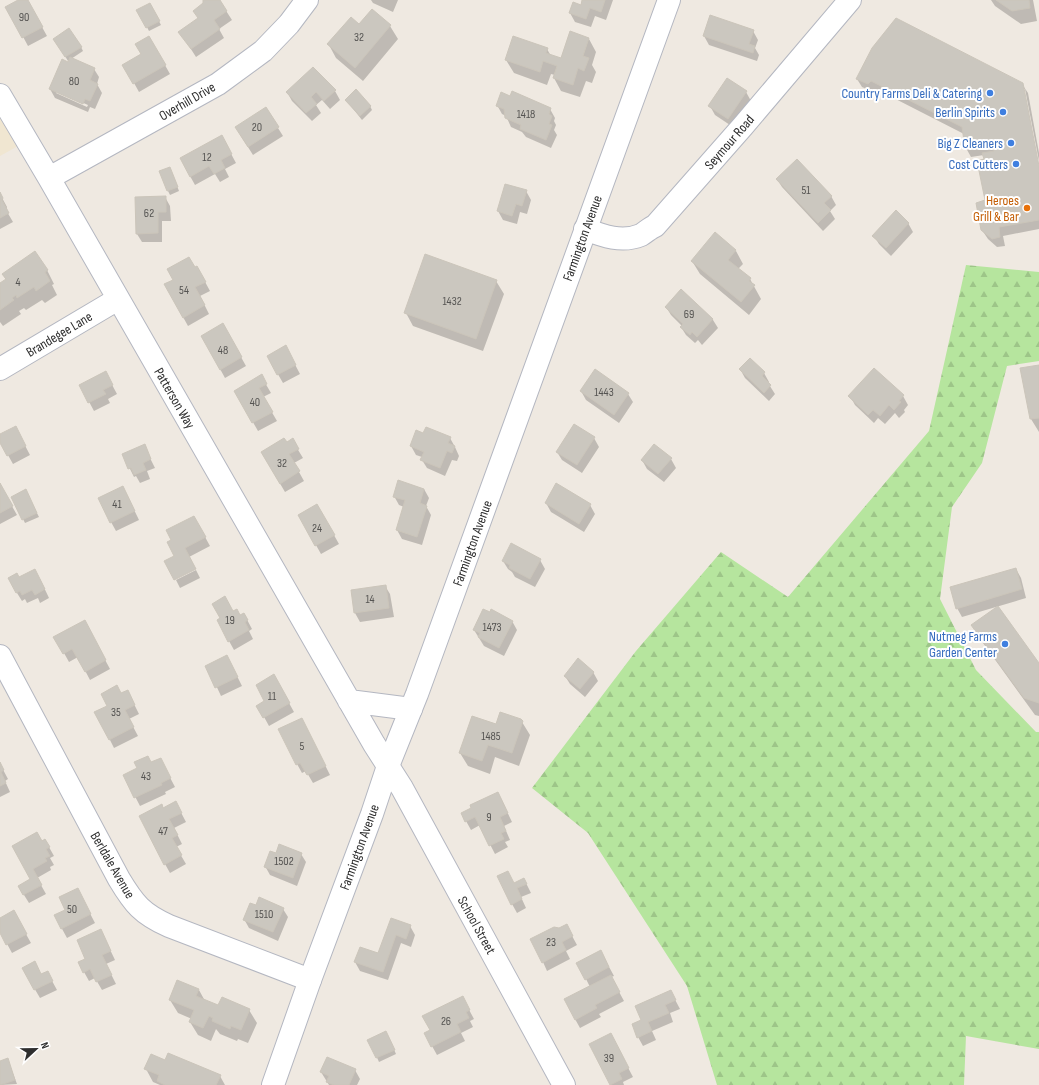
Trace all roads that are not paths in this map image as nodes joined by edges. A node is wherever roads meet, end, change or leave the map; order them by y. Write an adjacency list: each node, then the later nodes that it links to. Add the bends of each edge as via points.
1 (307, 0): 5 (street, Overhill Drive, via 289,24 263,51 218,84)
2 (669, 0): 6 (street, Farmington Avenue)
3 (850, 0): 6 (street, Seymour Road, via 655,226 641,235 624,239)
4 (0, 95): 5 (street, Patterson Way)
5 (49, 178): 7 (street, Patterson Way)
6 (585, 229): 11 (street, Farmington Avenue)
7 (118, 299): 8 (street, Brandegee Lane); 10 (street, Patterson Way)
8 (0, 369)
9 (0, 656): 13 (street, Berldale Avenue, via 119,879 140,909 169,926)
10 (350, 701): 11 (street); 12 (street, Patterson Way)
11 (411, 709): 12 (street, Farmington Avenue)
12 (388, 766): 13 (street, Farmington Avenue); 15 (street, School Street)
13 (310, 980): 14 (street, Farmington Avenue)
14 (273, 1085)
15 (564, 1085)

